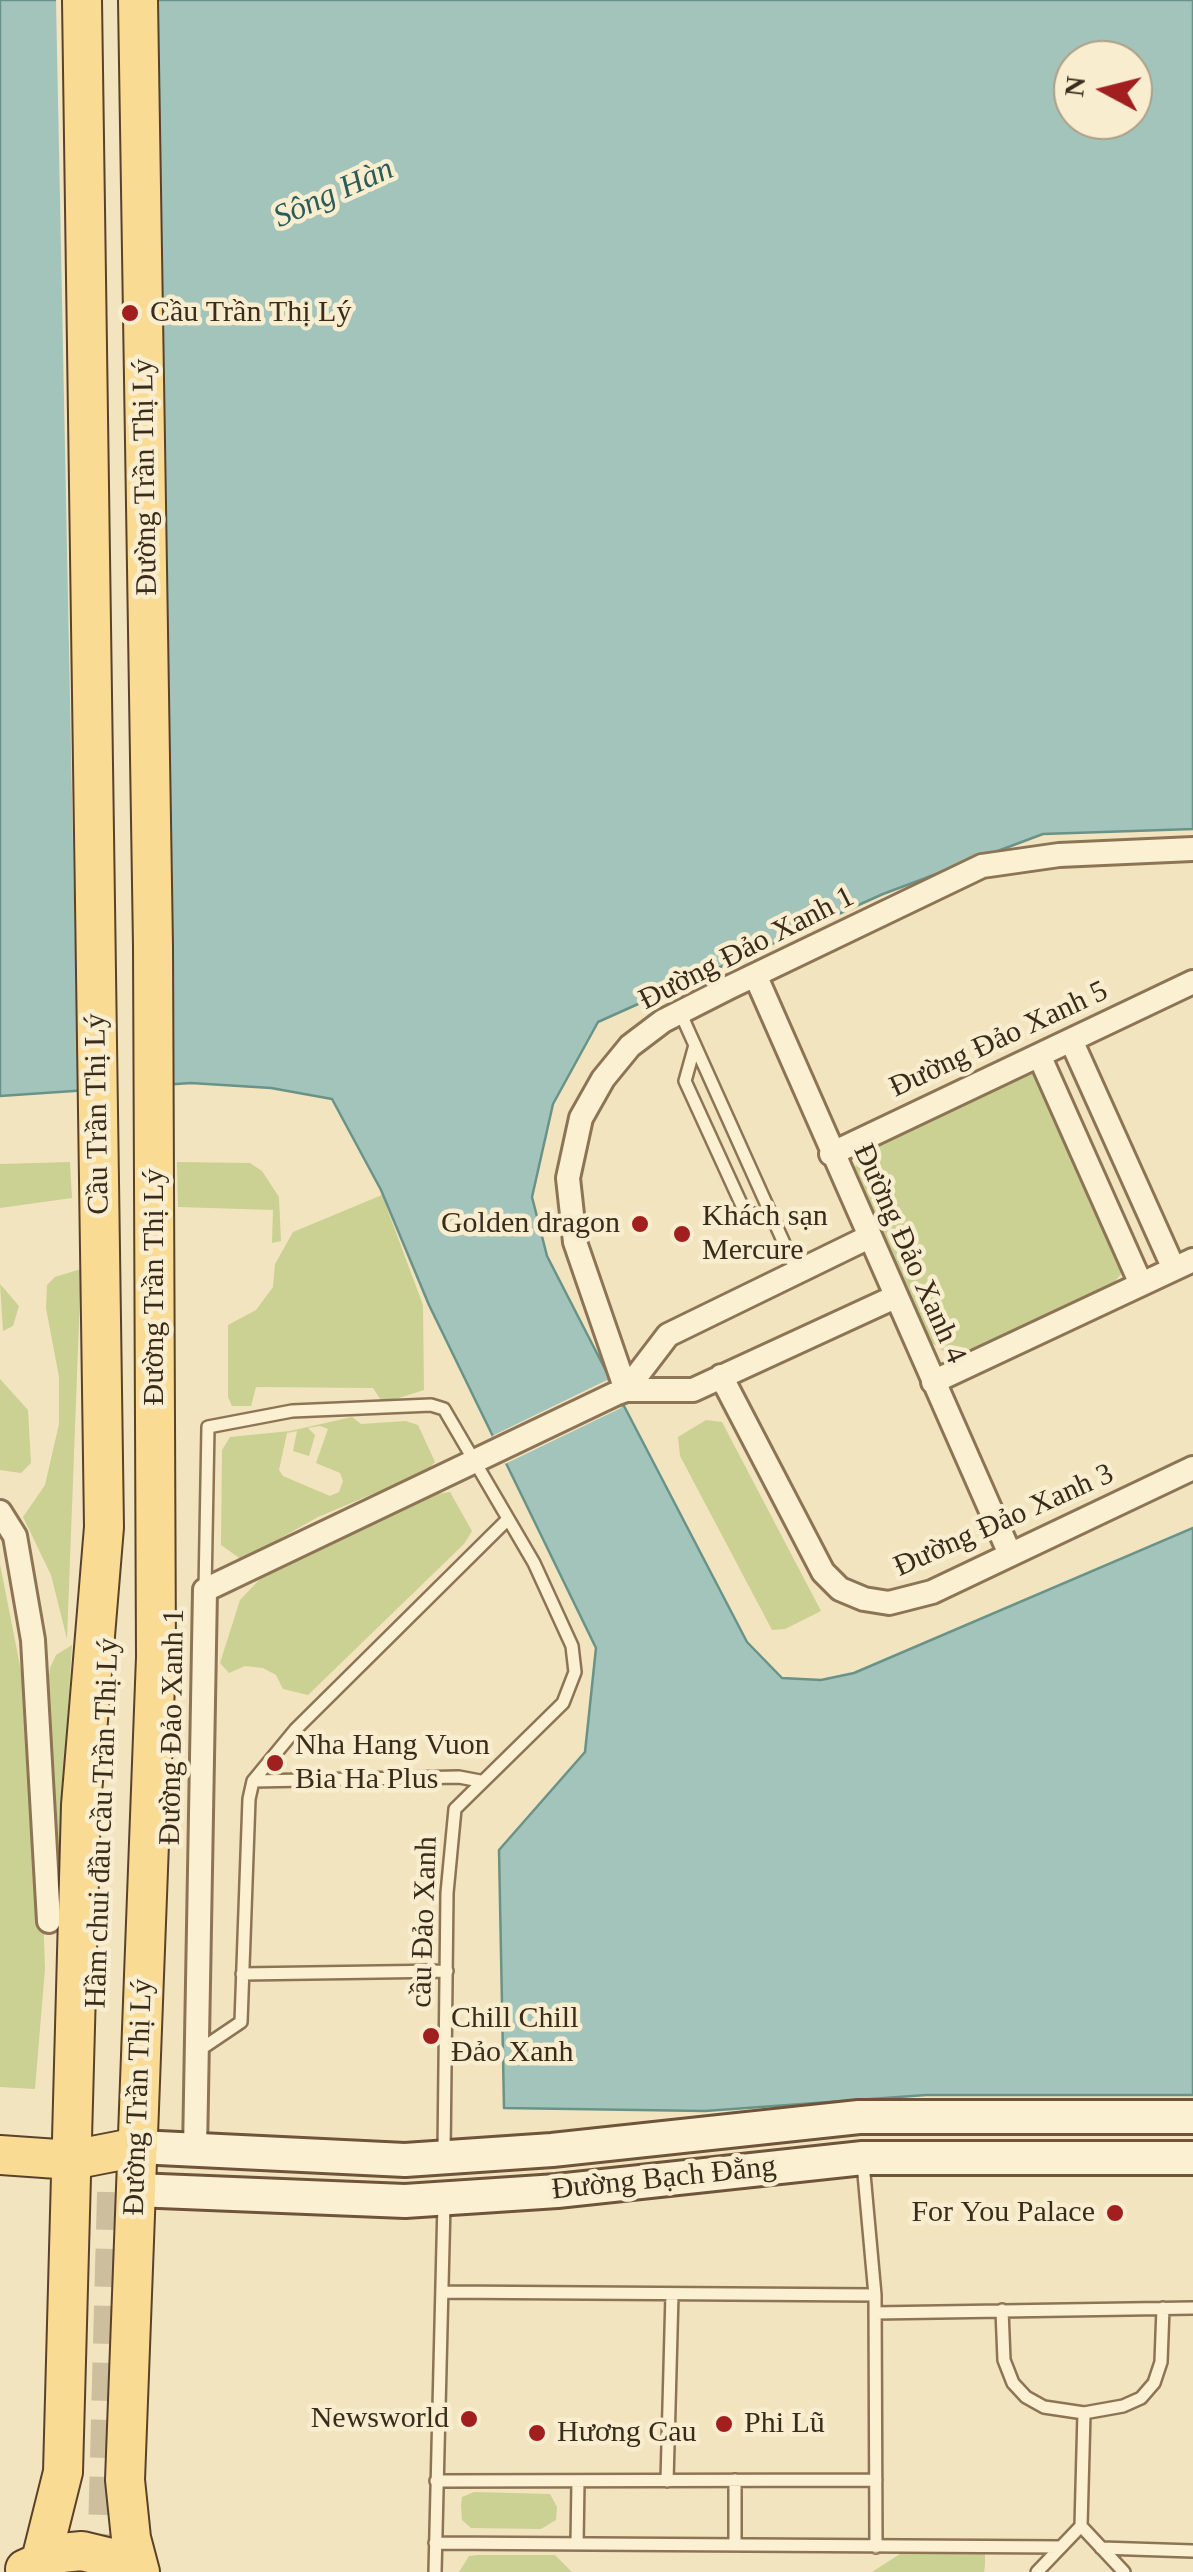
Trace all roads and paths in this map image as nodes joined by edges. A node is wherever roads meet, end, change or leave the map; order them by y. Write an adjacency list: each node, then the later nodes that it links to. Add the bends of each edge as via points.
1 (82, 0): 14 (main road, Cầu Trần Thị Lý)
2 (138, 0): 24 (main road, Đường Trần Thị Lý)
3 (1193, 849): 4 (street, Đường Đảo Xanh 1, via 982,866)
4 (756, 976): 6 (street, Đường Đảo Xanh 1); 10 (street, Đường Đảo Xanh 4)
5 (1193, 982): 7 (street, Đường Đảo Xanh 5)
6 (680, 1012): 8 (lane); 20 (street, Đường Đảo Xanh 1, via 646,1032 616,1062 582,1118 570,1156 570,1222)
7 (1071, 1040): 9 (street, Đường Đảo Xanh 5); 13 (street)
8 (695, 1045): 11 (lane); 11 (lane, via 685,1081 744,1210)
9 (1039, 1055): 10 (street, Đường Đảo Xanh 5); 16 (street)
10 (832, 1154): 12 (street, Đường Đảo Xanh 4)
11 (776, 1224): 15 (lane)
12 (868, 1237): 15 (street, Đường Đảo Xanh 1); 17 (street, Đường Đảo Xanh 4)
13 (1183, 1264): 16 (street)
14 (101, 1269): 26 (main road, Đường Trần Thị Lý)
15 (797, 1272): 20 (street, Đường Đảo Xanh 1, via 668,1334)
16 (1140, 1284): 19 (street)
17 (895, 1297): 18 (street, Đường Đảo Xanh 1); 19 (street, Đường Đảo Xanh 4)
18 (721, 1376): 20 (street, Đường Đảo Xanh 1, via 693,1390); 27 (street, Đường Đảo Xanh 3, via 823,1572 840,1589 889,1603 913,1599)
19 (933, 1382): 27 (street, Đường Đảo Xanh 4)
20 (621, 1392): 21 (street, Đường Đảo Xanh 1)
21 (472, 1461): 25 (lane, cầu Đảo Xanh); 28 (street, Đường Đảo Xanh 1); 28 (lane, cầu Đảo Xanh, via 444,1409 422,1404 292,1412 208,1427)
22 (1193, 1468): 27 (street, Đường Đảo Xanh 3)
23 (0, 1512): 31 (street, via 15,1536 33,1640)
24 (154, 1520): 37 (main road, Hầm chui đầu cầu Trần Thị Lý, via 134,1656)
25 (506, 1520): 29 (lane, via 295,1730); 30 (lane, cầu Đảo Xanh, via 556,1609 576,1672 563,1704)
26 (104, 1527): 37 (main road, Hầm chui đầu cầu Trần Thị Lý); 43 (main road, Đường Trần Thị Lý, via 80,1806)
27 (1010, 1554)
28 (206, 1590): 34 (street, Đường Đảo Xanh 1)
29 (253, 1781): 30 (lane); 33 (lane)
30 (480, 1782): 32 (lane, cầu Đảo Xanh, via 455,1808 449,1842)
31 (49, 1921)
32 (447, 1971): 33 (lane); 40 (lane, cầu Đảo Xanh)
33 (242, 1974): 34 (lane, via 240,2022)
34 (198, 2051): 38 (street, Đường Đảo Xanh 1)
35 (859, 2117): 36 (main road, Đường Bạch Đằng); 40 (main road, Đường Bạch Đằng); 41 (main road)
36 (1193, 2117)
37 (117, 2128): 38 (main road, Đường Bạch Đằng); 43 (main road); 44 (main road, Đường Trần Thị Lý)
38 (194, 2151): 40 (main road, Đường Bạch Đằng)
39 (0, 2155): 43 (main road)
40 (444, 2157): 45 (main road)
41 (863, 2158): 42 (main road, Đường Bạch Đằng); 45 (main road, Đường Bạch Đằng); 48 (lane)
42 (1193, 2158)
43 (72, 2160): 44 (main road); 53 (main road, Đường Trần Thị Lý)
44 (135, 2190): 45 (main road, Đường Bạch Đằng); 54 (main road, Đường Trần Thị Lý)
45 (444, 2198): 46 (lane)
46 (442, 2292): 47 (lane); 58 (lane)
47 (672, 2294): 48 (lane); 60 (lane)
48 (875, 2295): 52 (lane)
49 (1163, 2308): 50 (lane); 51 (lane); 55 (lane, via 1162,2362 1154,2383 1124,2406)
50 (1193, 2308)
51 (1002, 2310): 52 (lane); 55 (lane, via 1004,2360 1013,2382 1044,2407)
52 (875, 2313): 57 (lane)
53 (67, 2367): 54 (main road); 69 (main road, Đường Trần Thị Lý, via 60,2500)
54 (128, 2368): 70 (main road, Đường Trần Thị Lý, via 126,2510)
55 (1084, 2413): 61 (lane)
56 (735, 2480): 57 (lane); 60 (lane); 64 (lane)
57 (876, 2480): 65 (lane)
58 (436, 2481): 59 (lane); 62 (lane)
59 (578, 2481): 60 (lane); 63 (lane)
60 (667, 2481)
61 (1080, 2526): 66 (lane); 67 (lane)
62 (434, 2543): 63 (lane); 71 (lane)
63 (577, 2544): 64 (lane)
64 (735, 2545): 65 (lane)
65 (876, 2547): 66 (lane)
66 (1061, 2547): 72 (lane)
67 (1101, 2548): 68 (lane); 73 (lane)
68 (1193, 2550)
69 (31, 2566): 70 (main road, via 72,2552 103,2554)
70 (140, 2572)
71 (435, 2572)
72 (1037, 2572)
73 (1124, 2572)

